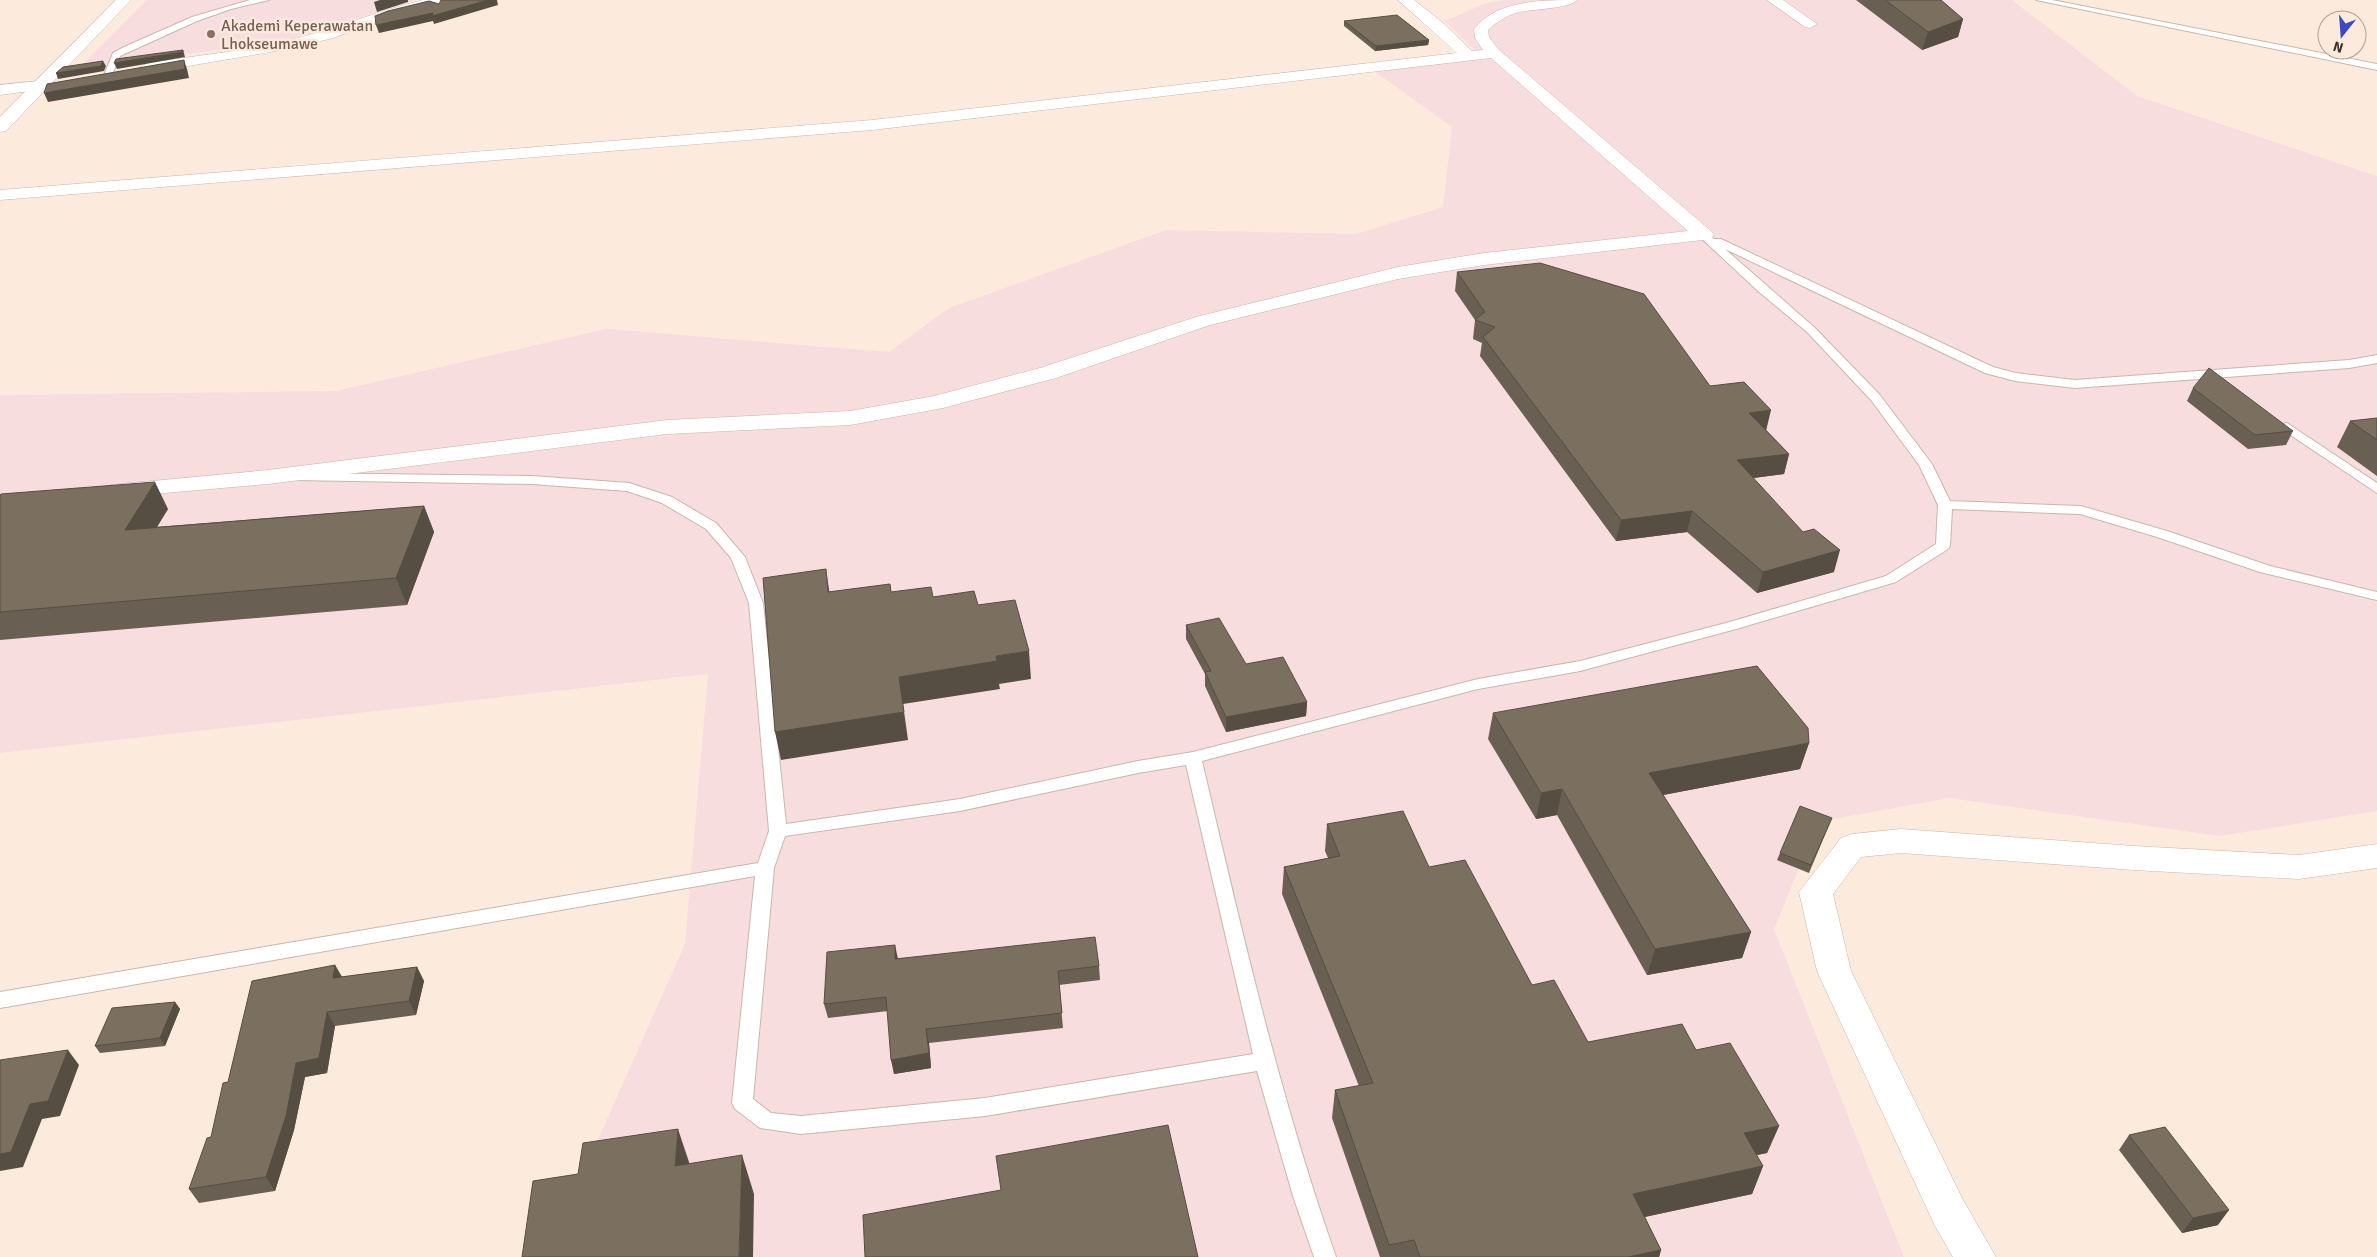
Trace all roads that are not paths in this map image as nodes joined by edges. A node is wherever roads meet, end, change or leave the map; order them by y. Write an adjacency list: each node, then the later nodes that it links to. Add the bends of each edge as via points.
1 (124, 0): 15 (main road)
2 (265, 0): 12 (lane, via 222,8 127,48 116,55)
3 (439, 0): 12 (main road, via 288,45)
4 (1405, 0): 10 (main road)
5 (1570, 0): 9 (main road, via 1523,7 1488,20 1481,29 1482,38)
6 (1774, 0): 8 (main road)
7 (2040, 0): 11 (lane)
8 (1810, 24)
9 (1494, 52): 10 (main road); 19 (main road)
10 (1468, 55): 18 (main road, via 872,125)
11 (2377, 67)
12 (108, 75): 13 (main road)
13 (90, 78)
14 (64, 84): 15 (main road)
15 (38, 88): 16 (main road); 17 (main road)
16 (0, 90)
17 (0, 127)
18 (0, 195)
19 (1704, 235): 20 (lane, via 1990,370 2015,377 2075,384); 22 (main road, via 1484,258 1398,273 1203,321 1048,373 935,403 859,416 667,427); 25 (lane, via 1811,330 1875,398 1925,464)
20 (2377, 360)
21 (2288, 427): 23 (lane)
22 (268, 477): 24 (main road); 28 (lane, via 532,480 629,487 667,500 712,526 738,557 756,603)
23 (2377, 489)
24 (99, 492)
25 (1945, 505): 26 (lane, via 2082,510 2265,569); 27 (lane, via 1942,546 1891,579 1580,666 1478,684)
26 (2377, 596)
27 (1193, 758): 28 (lane, via 960,805); 32 (lane)
28 (778, 831): 30 (lane)
29 (2377, 856): 34 (main road, via 2299,867 1901,841 1852,846 1816,892 1834,971 1949,1213)
30 (765, 868): 31 (lane); 32 (lane, via 742,1103 767,1122 801,1125 985,1108)
31 (0, 1000)
32 (1264, 1062): 33 (lane)
33 (1325, 1257)
34 (1975, 1257)

